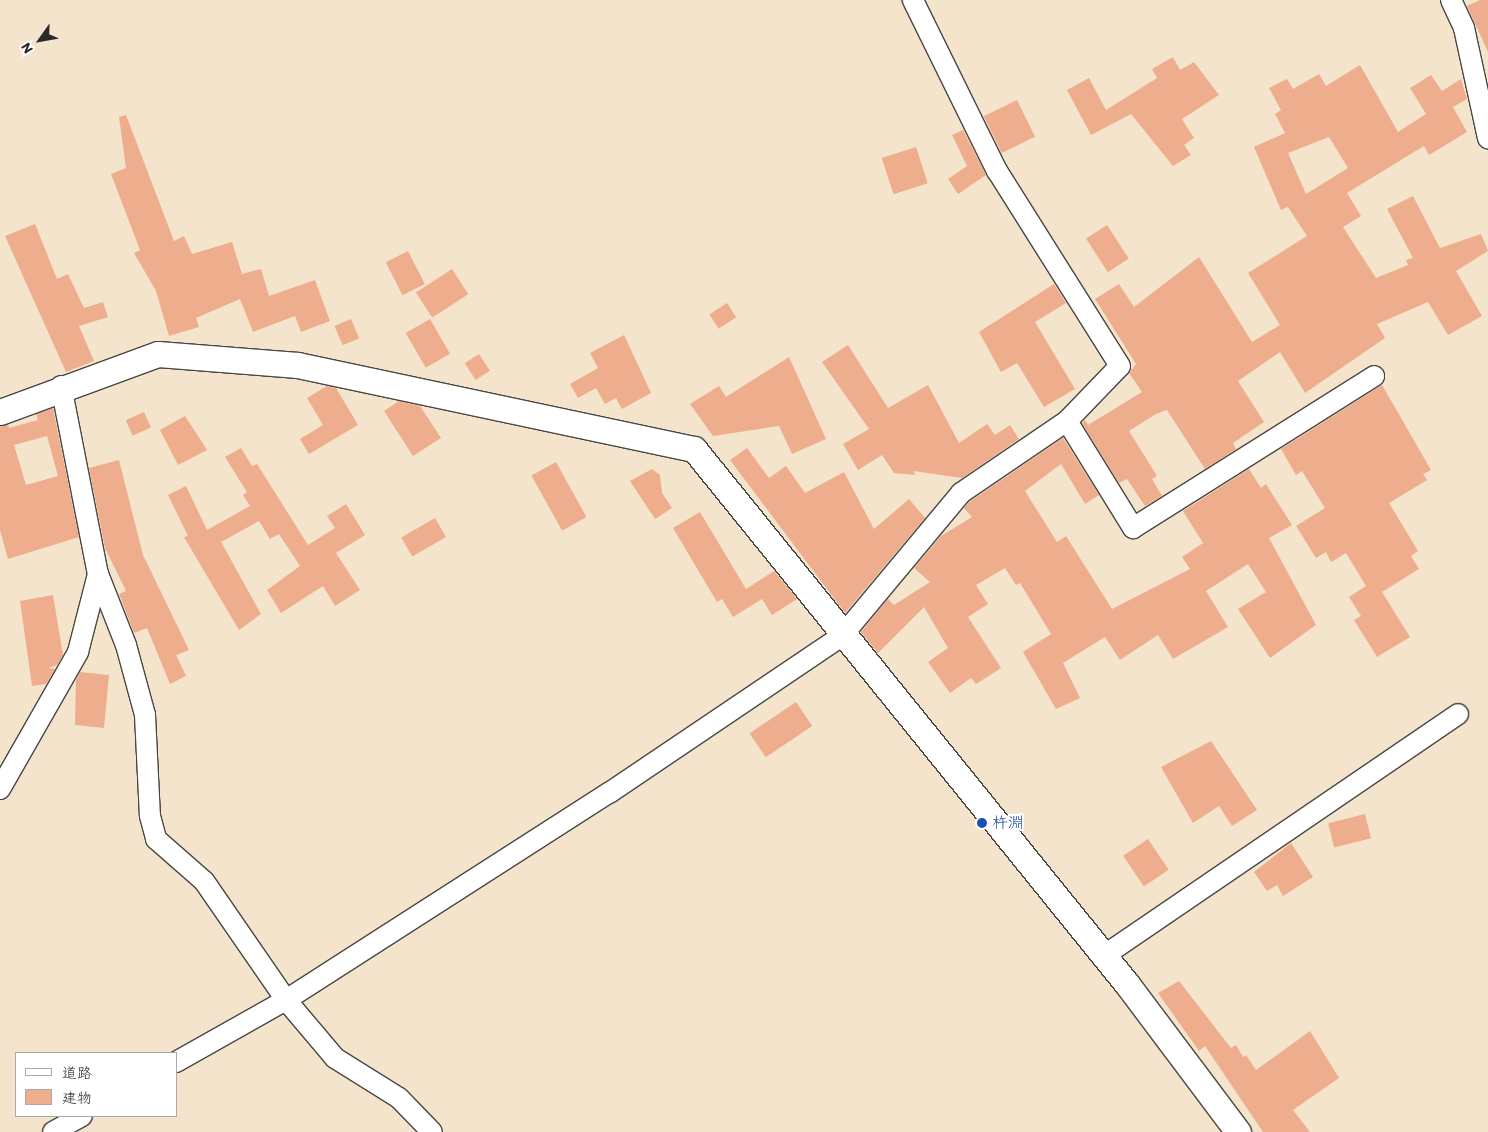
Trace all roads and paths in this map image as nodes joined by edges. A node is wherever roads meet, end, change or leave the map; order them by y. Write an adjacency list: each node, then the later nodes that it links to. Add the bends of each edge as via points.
1 (913, 0): 7 (street, via 997,171 1120,366)
2 (1451, 0): 3 (street, via 1464,28)
3 (1488, 138)
4 (1374, 376): 7 (street, via 1133,528)
5 (61, 386): 6 (street); 8 (street); 9 (street, via 158,354 298,365 694,449)
6 (0, 412)
7 (1067, 421): 9 (street, via 961,493)
8 (98, 574): 11 (street, via 78,652); 13 (street, via 126,645 145,715 150,816 156,839 204,881)
9 (842, 636): 12 (street); 13 (street)
10 (1458, 714): 12 (street)
11 (0, 789)
12 (1102, 957): 18 (street)
13 (286, 1000): 14 (street); 17 (street, via 335,1058 400,1098)
14 (178, 1061)
15 (80, 1117): 16 (street)
16 (53, 1132)
17 (432, 1132)
18 (1238, 1132)

